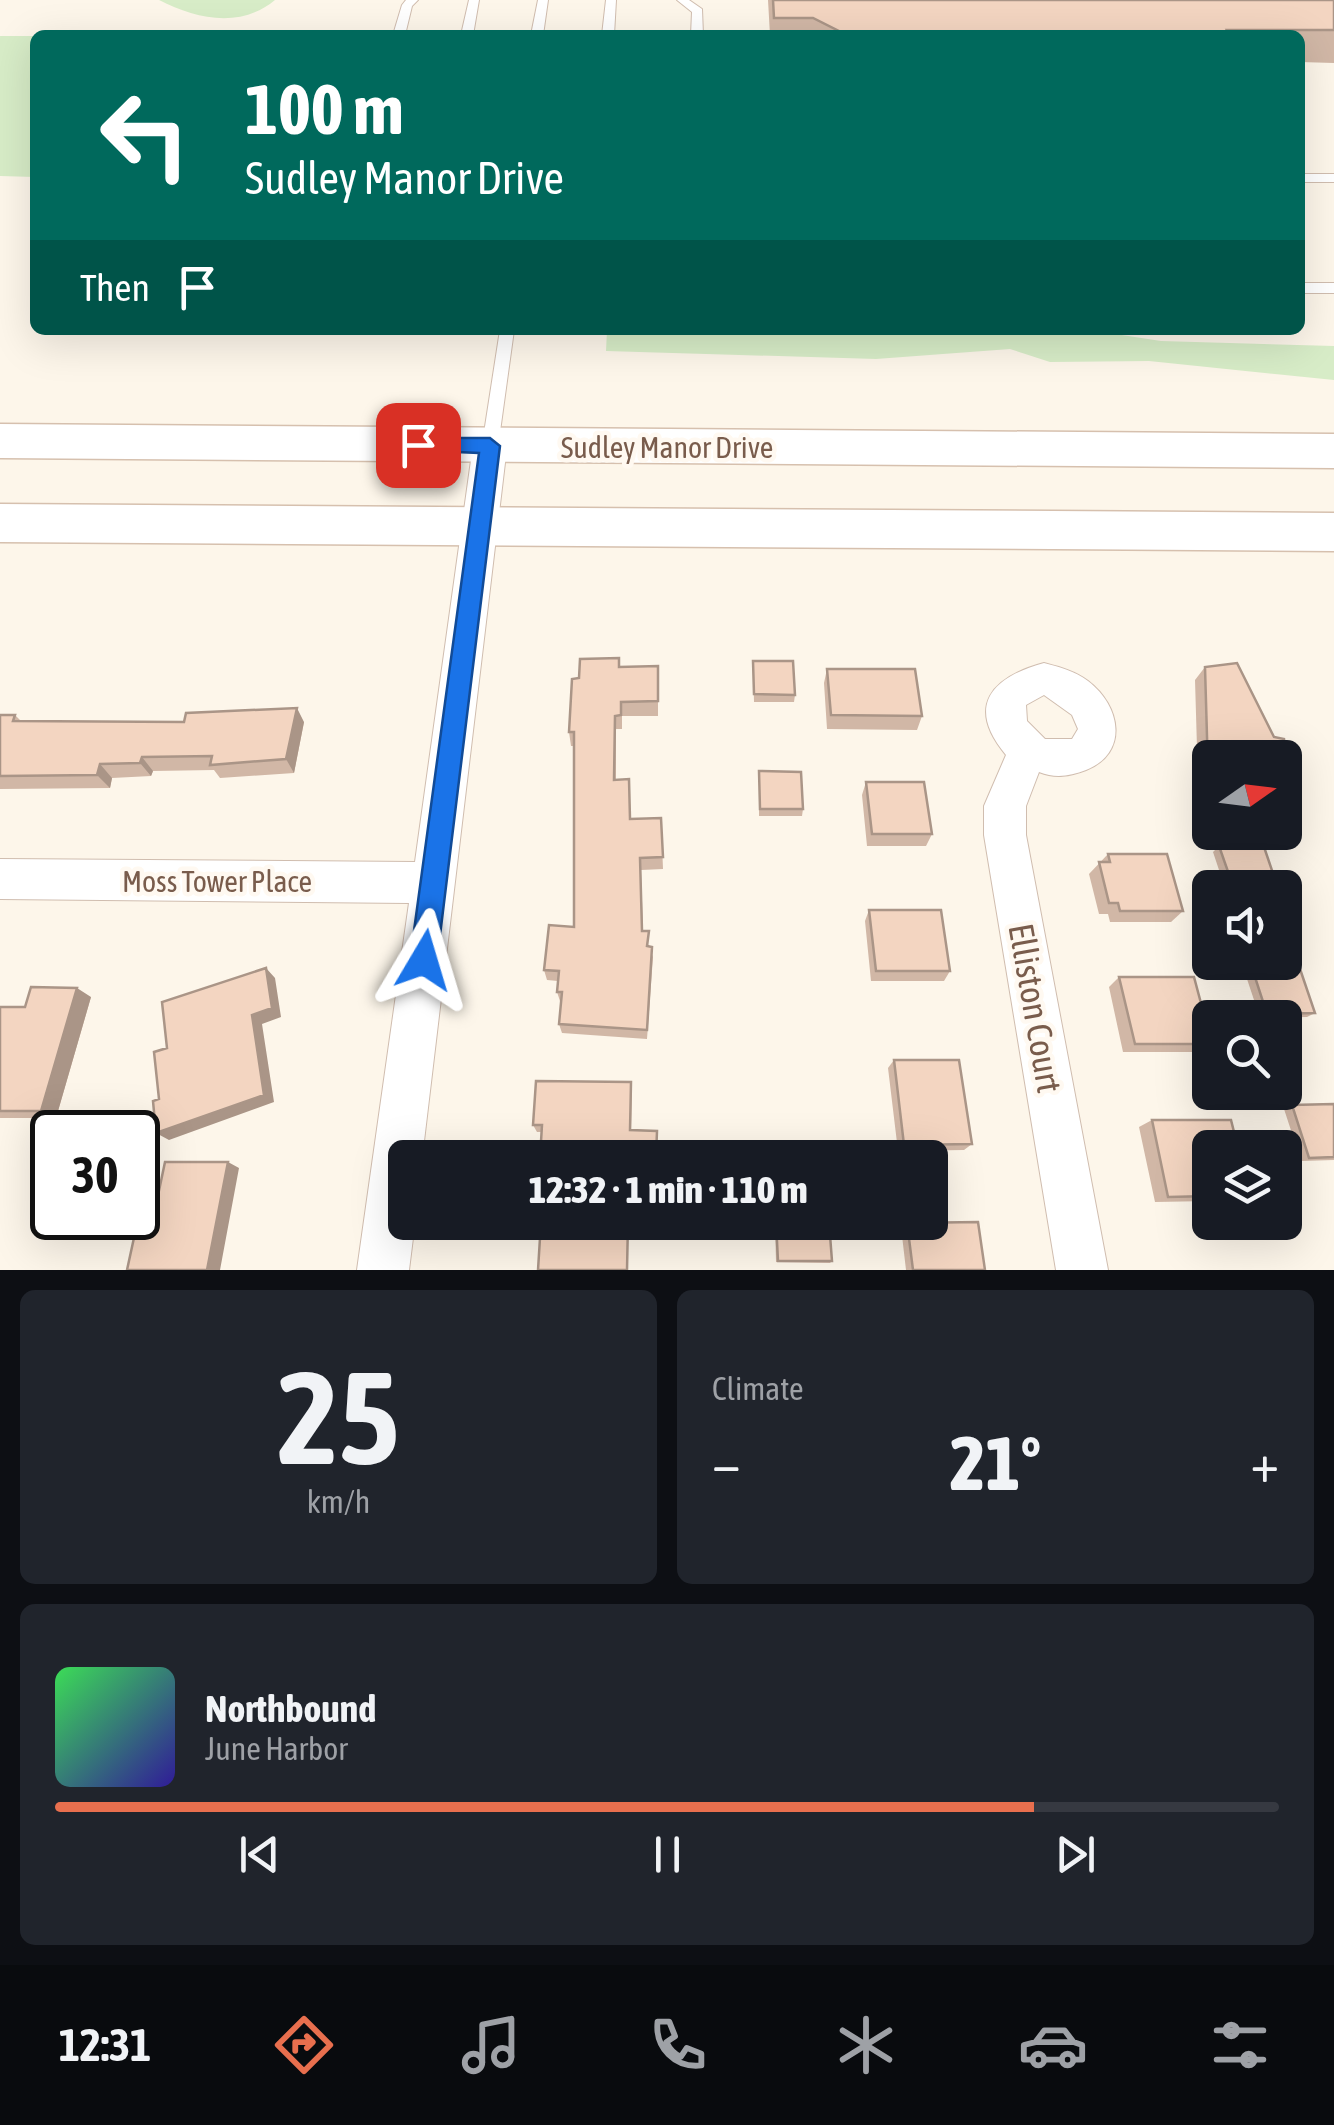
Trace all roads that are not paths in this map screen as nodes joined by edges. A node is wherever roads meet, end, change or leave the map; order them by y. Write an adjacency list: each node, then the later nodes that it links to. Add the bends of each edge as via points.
1 (413, 0): 6 (lane)
2 (474, 0): 7 (lane)
3 (543, 0): 8 (lane)
4 (611, 0): 9 (lane)
5 (682, 0): 10 (lane, via 698,12)
6 (400, 30)
7 (468, 30)
8 (539, 30)
9 (608, 30)
10 (698, 30)
11 (1305, 178): 12 (lane)
12 (1334, 178)
13 (1305, 288): 14 (lane)
14 (1334, 288)
15 (506, 335): 17 (lane)
16 (0, 442): 17 (main road, Sudley Manor Drive)
17 (490, 446): 18 (main road, Sudley Manor Drive); 20 (street)
18 (1334, 450)
19 (0, 523): 20 (main road)
20 (479, 526): 21 (main road); 24 (street)
21 (1334, 532)
22 (1028, 750): 26 (street, Elliston Court, via 1006,806 1005,835)
23 (0, 879): 24 (street, Moss Tower Place)
24 (434, 883): 25 (street)
25 (383, 1270)
26 (1082, 1270)

